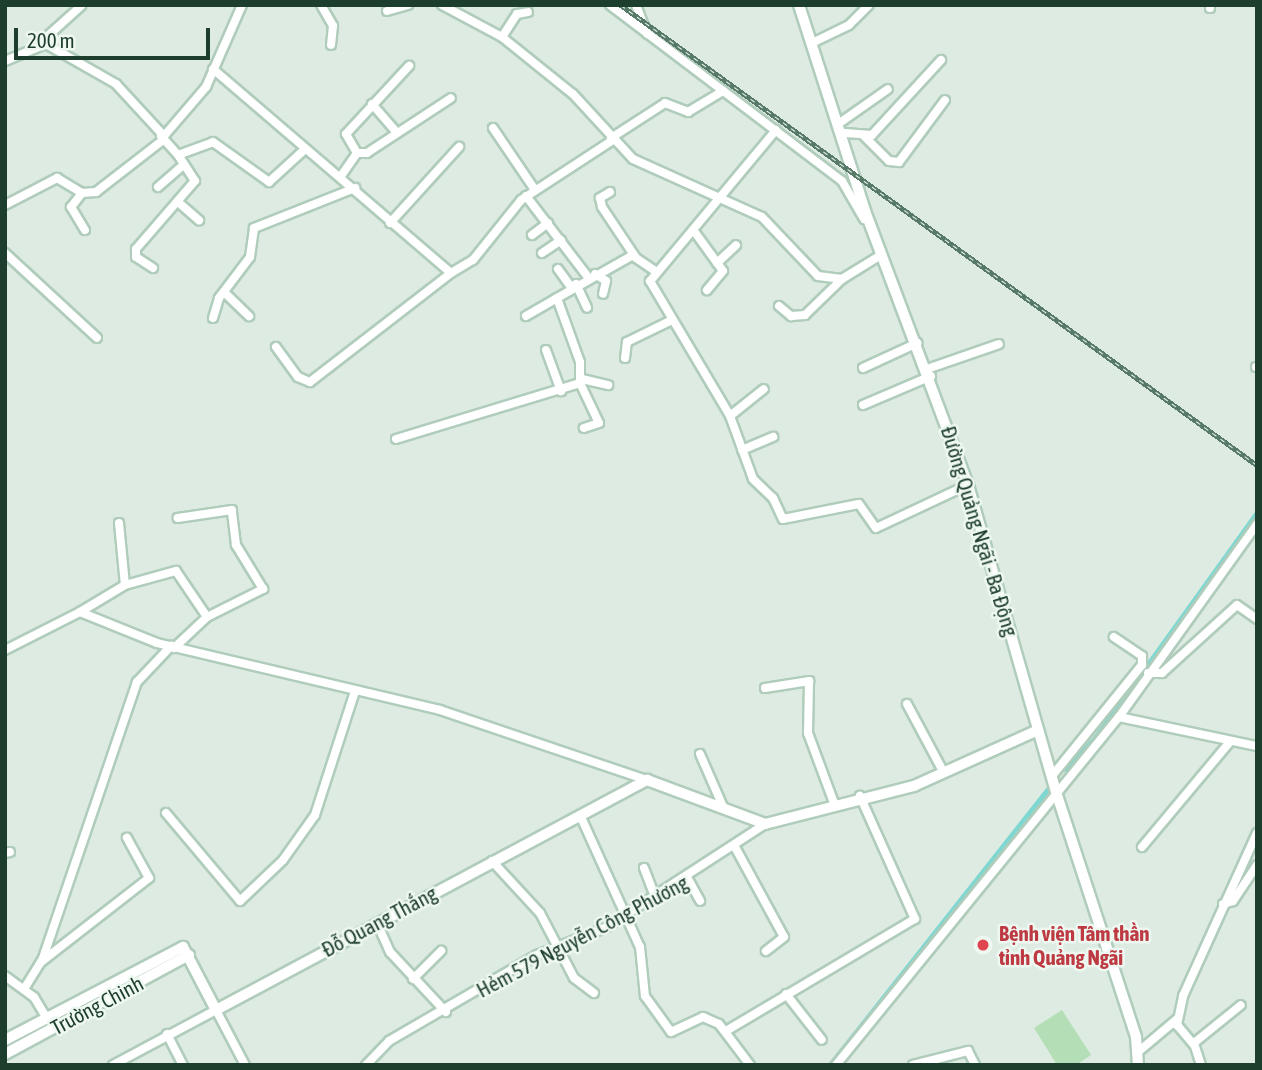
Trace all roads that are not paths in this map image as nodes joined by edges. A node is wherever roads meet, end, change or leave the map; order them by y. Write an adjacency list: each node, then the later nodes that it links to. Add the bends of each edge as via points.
1 (242, 5): 20 (street)
2 (321, 5): 16 (street, via 333,26)
3 (408, 5): 10 (street)
4 (442, 5): 13 (street)
5 (610, 5): 12 (street)
6 (636, 5): 12 (street)
7 (799, 5): 15 (street, Đường Quảng Ngãi - Ba Động)
8 (869, 5): 15 (street, via 849,25)
9 (81, 6): 14 (street)
10 (387, 11)
11 (528, 12): 13 (street, via 517,14)
12 (647, 34): 22 (street)
13 (502, 37): 32 (street, via 573,94)
14 (41, 42): 18 (street); 31 (street, via 116,84)
15 (812, 43): 27 (street, Đường Quảng Ngãi - Ba Động)
16 (331, 46)
17 (941, 60): 30 (street, via 883,125)
18 (5, 61)
19 (409, 66): 25 (street)
20 (213, 69): 31 (street, via 200,97); 34 (street)
21 (888, 89): 27 (street)
22 (723, 90): 29 (street); 32 (street, via 688,112 665,103)
23 (451, 98): 28 (street)
24 (945, 100): 30 (street, via 899,162 889,161)
25 (372, 104): 28 (street); 35 (street, via 344,137)
26 (493, 128): 41 (street)
27 (843, 128): 30 (street); 51 (street, Đường Quảng Ngãi - Ba Động)
28 (395, 130): 35 (street, via 367,153)
29 (775, 131): 45 (street, via 739,170); 51 (street, via 842,181)
30 (864, 136)
31 (162, 138): 36 (street); 43 (street, via 106,186)
32 (612, 139): 41 (street); 45 (street, via 633,159)
33 (459, 147): 49 (street)
34 (303, 151): 36 (street, via 269,181 213,142); 38 (street)
35 (357, 153): 38 (street)
36 (178, 155): 37 (street)
37 (182, 166): 39 (street); 46 (street, via 195,181)
38 (341, 176): 40 (street)
39 (158, 187)
40 (355, 188): 49 (street); 70 (street, via 254,228 250,257)
41 (534, 190): 44 (street)
42 (610, 192): 59 (street, via 600,203)
43 (82, 193): 47 (street, via 57,178); 52 (street, via 71,207)
44 (526, 196): 50 (street); 65 (street, via 473,260)
45 (725, 197): 53 (street); 67 (street, via 762,217 818,276)
46 (178, 202): 48 (street); 62 (street, via 136,249 136,257)
47 (5, 205)
48 (199, 220)
49 (390, 223): 65 (street)
50 (548, 223): 54 (street); 55 (street)
51 (873, 229): 60 (street, Đường Quảng Ngãi - Ba Động)
52 (85, 230)
53 (694, 231): 61 (street); 64 (street)
54 (532, 235)
55 (561, 240): 58 (street); 66 (street)
56 (736, 245): 61 (street)
57 (5, 253): 79 (street)
58 (542, 253)
59 (633, 254): 64 (street); 66 (street)
60 (881, 255): 67 (street); 80 (street, Đường Quảng Ngãi - Ba Động)
61 (717, 263): 69 (street, via 723,274)
62 (153, 268)
63 (558, 269): 68 (street)
64 (655, 271): 78 (street, via 650,281)
65 (451, 273): 82 (street, via 310,382 298,377)
66 (591, 276): 68 (street); 71 (street, via 606,281)
67 (842, 279): 73 (street, via 805,315)
68 (574, 286): 72 (street); 74 (street)
69 (708, 290)
70 (224, 292): 75 (street); 77 (street)
71 (603, 294)
72 (557, 298): 76 (street); 87 (street)
73 (779, 306)
74 (587, 308)
75 (249, 316)
76 (526, 316)
77 (213, 318)
78 (670, 321): 84 (street, via 627,342); 92 (street)
79 (97, 338)
80 (917, 343): 85 (street); 86 (street, Đường Quảng Ngãi - Ba Động)
81 (999, 344): 86 (street)
82 (276, 347)
83 (546, 350): 90 (street)
84 (625, 358)
85 (863, 368)
86 (929, 372): 91 (street); 97 (street, Đường Quảng Ngãi - Ba Động)
87 (581, 381): 88 (street); 90 (street); 93 (street, via 599,423)
88 (608, 385)
89 (764, 389): 92 (street)
90 (561, 391): 95 (street)
91 (863, 405)
92 (730, 416): 96 (street)
93 (584, 428)
94 (773, 437): 96 (street)
95 (396, 439)
96 (742, 450): 97 (street, via 753,479 773,498 783,519 859,504 882,528)
97 (968, 485): 113 (street, Đường Quảng Ngãi - Ba Động)
98 (178, 518): 103 (street, via 232,510 236,545 263,589)
99 (119, 523): 101 (street)
100 (1257, 524): 108 (street)
101 (125, 586): 102 (street); 103 (street, via 180,572)
102 (80, 612): 106 (street); 107 (street)
103 (207, 617): 106 (street)
104 (1257, 619): 108 (street, via 1237,605 1162,673)
105 (1114, 637): 108 (street, via 1142,656)
106 (173, 647): 110 (street); 144 (street, via 137,682)
107 (5, 650)
108 (1145, 670): 112 (street); 118 (street)
109 (765, 688): 122 (street, via 809,681 808,733)
110 (355, 691): 119 (street, via 479,722); 124 (street, via 315,815 283,860 240,901)
111 (907, 704): 117 (street)
112 (1119, 717): 114 (street); 120 (street)
113 (1038, 730): 117 (street, Hẻm 579 Nguyễn Công Phương); 118 (street, Đường Quảng Ngãi - Ba Động)
114 (1229, 743): 115 (street); 130 (street)
115 (1257, 746)
116 (700, 754): 123 (street)
117 (943, 771): 121 (street, Hẻm 579 Nguyễn Công Phương, via 914,786)
118 (1052, 776): 120 (street, Đường Quảng Ngãi - Ba Động)
119 (647, 780): 123 (street); 125 (street, Đỗ Quang Thắng)
120 (1056, 792): 161 (street, Đường Quảng Ngãi - Ba Động); 168 (street)
121 (860, 796): 122 (street, Hẻm 579 Nguyễn Công Phương); 149 (street, via 915,919)
122 (834, 803): 126 (street, Hẻm 579 Nguyễn Công Phương)
123 (724, 809): 126 (street)
124 (166, 813)
125 (580, 815): 131 (street, Đỗ Quang Thắng); 138 (street)
126 (765, 824): 129 (street, Hẻm 579 Nguyễn Công Phương)
127 (1257, 833): 137 (street)
128 (127, 838): 144 (street, via 149,878)
129 (735, 847): 134 (street, Hẻm 579 Nguyễn Công Phương); 143 (street, via 784,937)
130 (1142, 847)
131 (492, 861): 139 (street, Đỗ Quang Thắng); 140 (street, via 540,913)
132 (1257, 865): 137 (street, via 1233,901)
133 (644, 867): 135 (street)
134 (688, 879): 135 (street, Hẻm 579 Nguyễn Công Phương); 136 (street)
135 (655, 896): 138 (street, Hẻm 579 Nguyễn Công Phương)
136 (700, 901)
137 (1223, 904): 154 (street)
138 (623, 916): 140 (street, Hẻm 579 Nguyễn Công Phương); 155 (street, via 640,947 645,996 671,1032 703,1017)
139 (377, 923): 145 (street); 151 (street, Đỗ Quang Thắng)
140 (558, 945): 148 (street, via 575,978); 152 (street, Hẻm 579 Nguyễn Công Phương)
141 (186, 951): 151 (street); 153 (street, Trường Chinh); 160 (street, Trường Chinh)
142 (441, 951): 145 (street)
143 (766, 951)
144 (41, 962): 147 (street)
145 (413, 979): 152 (street)
146 (7, 981): 147 (street)
147 (24, 989): 153 (street)
148 (594, 993)
149 (786, 994): 155 (street); 158 (street)
150 (1241, 1005): 159 (street)
151 (216, 1010): 156 (street, Đỗ Quang Thắng); 165 (street)
152 (446, 1012): 166 (street, Hẻm 579 Nguyễn Công Phương, via 389,1041)
153 (47, 1019): 157 (street, Trường Chinh)
154 (1177, 1019): 159 (street); 161 (street)
155 (726, 1031): 167 (street)
156 (167, 1034): 162 (street, Đỗ Quang Thắng); 164 (street)
157 (5, 1040)
158 (822, 1040)
159 (1194, 1045): 171 (street)
160 (5, 1054)
161 (1136, 1060)
162 (125, 1062): 163 (street, Đỗ Quang Thắng)
163 (113, 1065)
164 (183, 1065)
165 (245, 1065)
166 (366, 1065)
167 (750, 1065)
168 (836, 1065)
169 (913, 1065): 170 (street, via 968,1051)
170 (975, 1065)
171 (1201, 1065)

